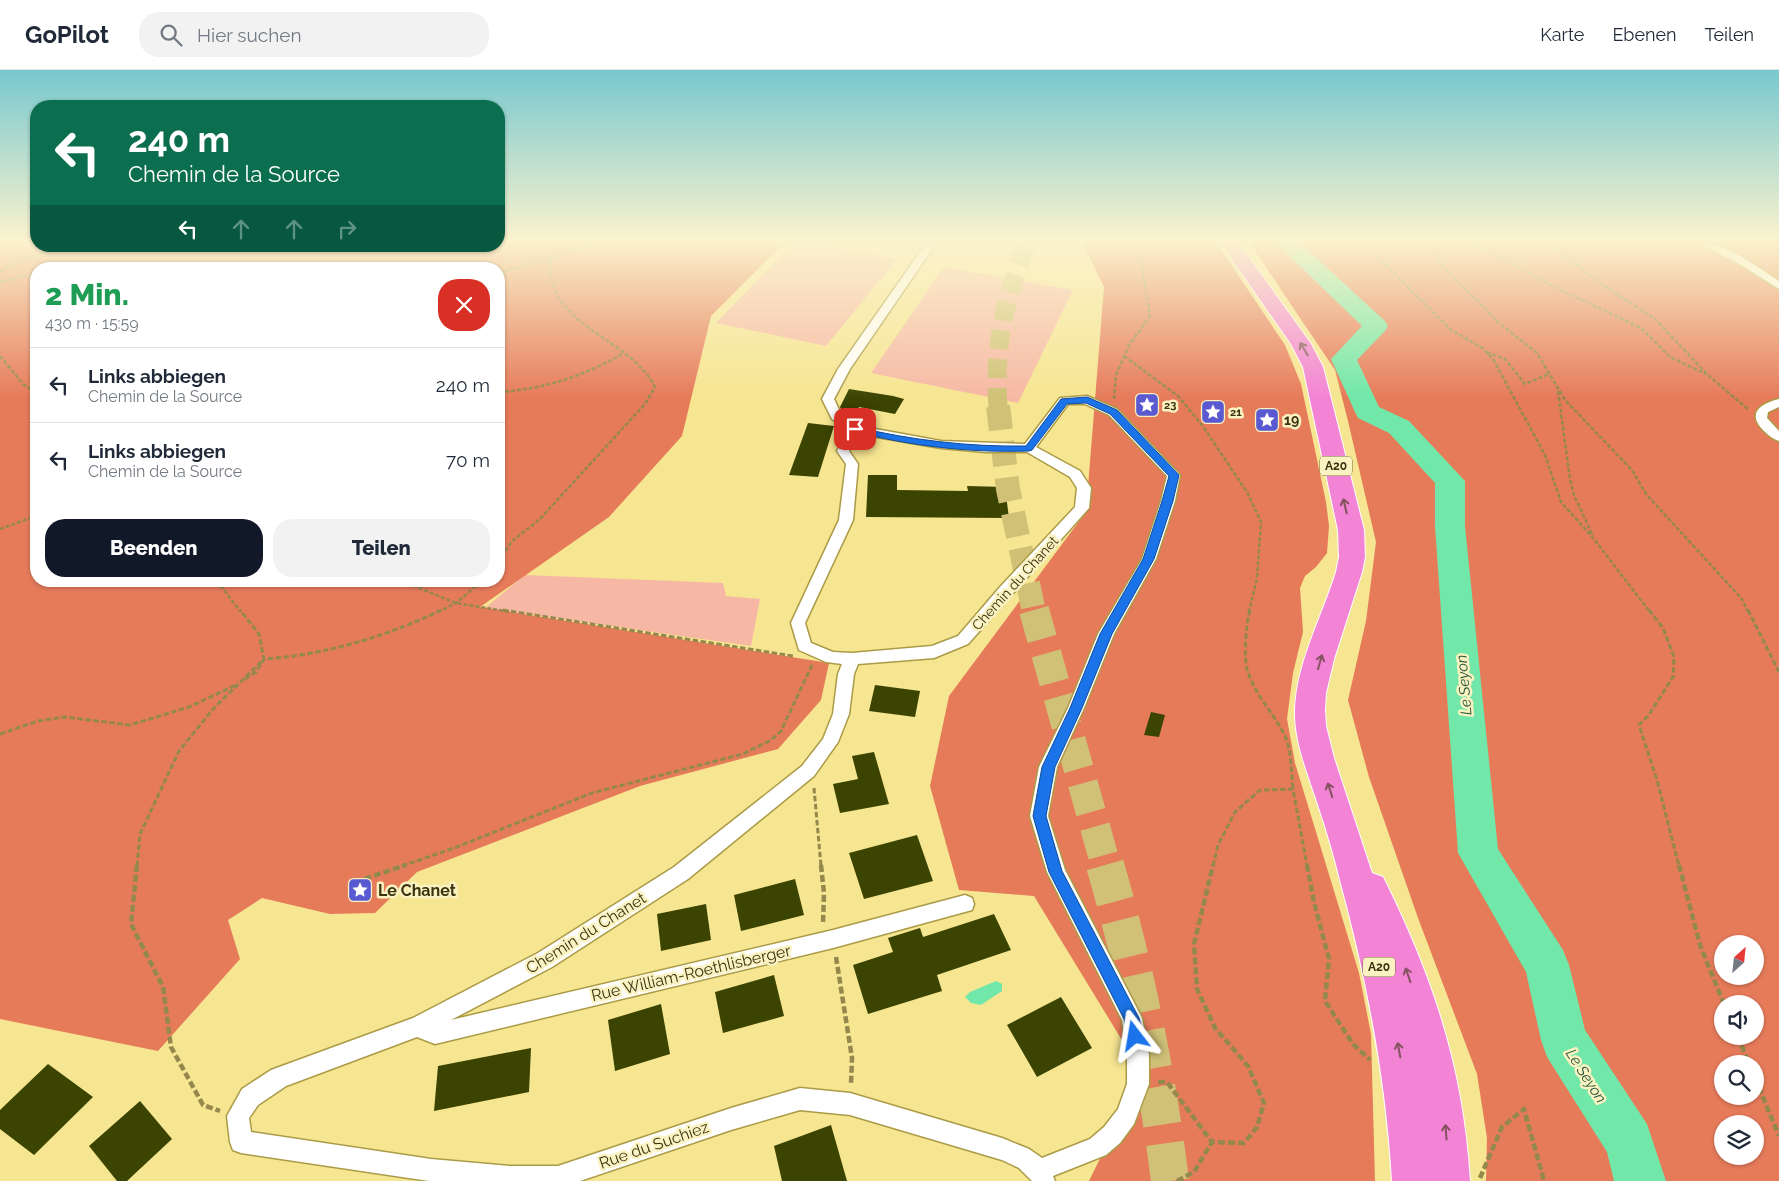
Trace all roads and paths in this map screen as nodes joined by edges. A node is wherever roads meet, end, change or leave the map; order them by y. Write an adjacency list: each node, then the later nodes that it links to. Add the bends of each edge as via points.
1 (558, 294): 10 (path, via 577,321)
2 (896, 294): 21 (street, via 844,368 828,399 836,416)
3 (1146, 294): 12 (path, via 1150,316)
4 (1266, 294): 41 (highway, A20, one-way to 4, via 1315,743 1310,710 1318,669 1349,572 1352,557 1350,530 1312,367 1301,344)
5 (1415, 294): 9 (path, via 1452,330)
6 (1470, 294): 13 (path, via 1498,322 1537,353)
7 (1569, 294): 14 (path, via 1641,328 1670,356)
8 (1616, 294): 14 (path, via 1655,320)
9 (1487, 352): 13 (path, via 1507,359 1525,384); 26 (path, via 1544,455 1561,502)
10 (624, 353): 17 (path, via 579,377 524,392); 27 (path, via 646,372 655,387 645,404 539,520 512,541)
11 (0, 356): 16 (path)
12 (1124, 356): 19 (path, via 1116,376); 40 (path, via 1178,396 1202,425 1247,492 1261,522 1257,578 1246,626 1247,671 1284,733)
13 (1550, 374): 15 (path)
14 (1709, 376): 20 (path)
15 (1557, 386): 26 (path, via 1570,479); 36 (path, via 1565,400 1632,470 1646,494 1742,599)
16 (30, 389)
17 (505, 392)
18 (1779, 403): 20 (street, via 1763,409)
19 (1113, 412): 23 (street, via 1087,400 1064,401); 48 (street, via 1174,475 1149,559 1106,634 1048,767 1039,816 1056,872 1132,1018 1138,1054)
20 (1761, 417): 22 (street)
21 (855, 429): 23 (street, via 905,441 986,450); 32 (street, via 842,451 852,464 846,520 798,623)
22 (1779, 437)
23 (1029, 448): 35 (street, Chemin du Chanet, via 1075,474 1084,488 1082,508 1072,521 1005,590 963,640 934,652)
24 (30, 518): 25 (path)
25 (0, 529)
26 (1594, 539): 45 (path, via 1663,628 1674,657 1674,677 1639,726 1657,780 1700,945)
27 (505, 552)
28 (222, 587): 34 (path, via 259,634)
29 (417, 587): 31 (path)
30 (475, 587): 31 (path)
31 (456, 603): 32 (path, via 795,656); 34 (path, via 378,636 296,658)
32 (804, 646): 33 (street, Chemin du Chanet)
33 (819, 652): 35 (street, Chemin du Chanet, via 832,658); 42 (path, via 781,731 743,754 592,793 454,848)
34 (264, 659): 37 (path)
35 (852, 660): 39 (street, Chemin du Chanet, via 846,674 841,714 830,742)
36 (1779, 672)
37 (240, 683): 38 (path, via 189,707 130,725 65,717 38,721); 51 (path, via 214,708 179,751 140,834 131,924 163,987 171,1047 203,1105)
38 (0, 734)
39 (808, 771): 44 (path, via 814,786); 46 (street, Chemin du Chanet, via 673,878 546,960)
40 (1293, 789): 47 (path, via 1314,902 1329,959 1326,1001 1353,1044); 53 (path, via 1260,790 1235,812 1218,845 1194,944 1197,989 1215,1028 1248,1066 1264,1103 1257,1127 1244,1143)
41 (1345, 836): 57 (highway, A20, one-way to 41, via 1399,1047); 58 (highway, one-way to 41, via 1446,1123 1426,1027 1400,950)
42 (355, 882)
43 (965, 904): 44 (street, Rue William-Roethlisberger)
44 (828, 940): 46 (street, Rue William-Roethlisberger, via 435,1034); 50 (path, via 852,1058)
45 (1720, 995)
46 (418, 1026): 51 (street, Chemin du Chanet, via 279,1078 250,1098)
47 (1374, 1065)
48 (1138, 1084): 53 (path, via 1167,1082); 54 (street, via 1126,1116 1112,1135 1098,1147)
49 (1764, 1100): 52 (path)
50 (850, 1104): 54 (street, Rue du Suchiez, via 1002,1149 1024,1158); 55 (street, Rue du Suchiez, via 800,1099 558,1177)
51 (238, 1116): 55 (street, Rue du Suchiez, via 241,1142)
52 (1779, 1136)
53 (1212, 1142): 56 (path, via 1194,1172)
54 (1042, 1176)
55 (505, 1179)
56 (1177, 1181)
57 (1414, 1181)
58 (1449, 1181)
59 (1479, 1181): 60 (path, via 1502,1127 1524,1109)
60 (1544, 1181)

